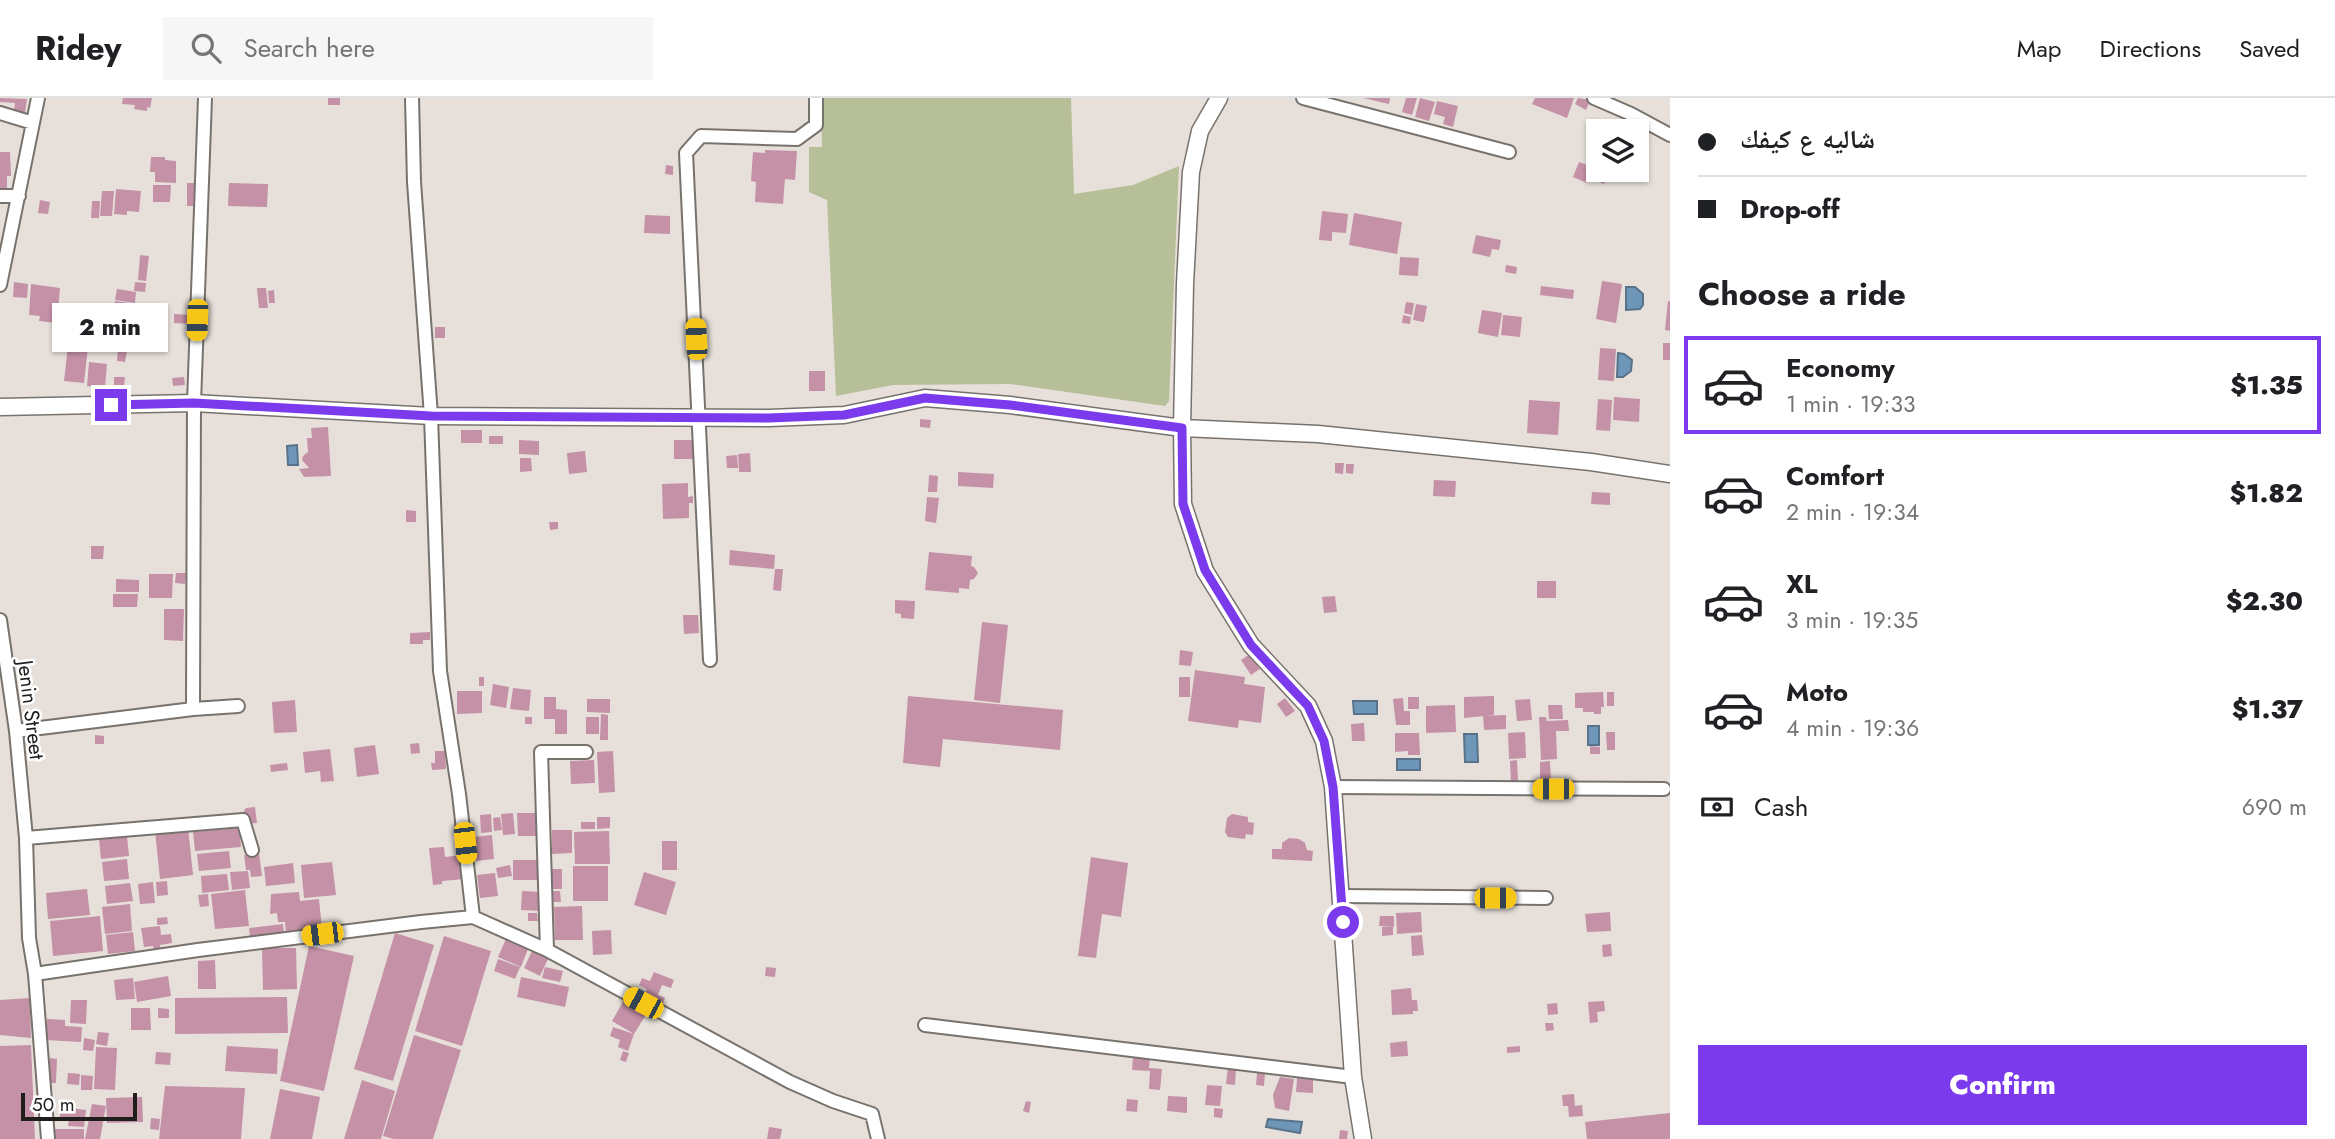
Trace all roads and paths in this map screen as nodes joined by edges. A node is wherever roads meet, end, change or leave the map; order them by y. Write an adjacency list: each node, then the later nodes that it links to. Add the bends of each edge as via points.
1 (38, 98): 9 (street)
2 (205, 98): 15 (street)
3 (412, 98): 17 (street)
4 (816, 98): 18 (street, via 816,125 797,139 701,136 686,153)
5 (1219, 98): 19 (street, via 1200,131 1191,172)
6 (1303, 98): 11 (street)
7 (1594, 98): 10 (street)
8 (0, 113): 9 (street)
9 (33, 123): 13 (street)
10 (1670, 135)
11 (1509, 152)
12 (0, 196): 13 (street)
13 (19, 197): 14 (street)
14 (0, 285)
15 (194, 403): 16 (street); 17 (street); 24 (street)
16 (0, 407)
17 (431, 416): 18 (street); 33 (street, via 440,671)
18 (700, 418): 19 (street, via 844,415 925,398); 22 (street)
19 (1182, 428): 20 (street, via 1331,436); 27 (street, via 1183,504 1205,570 1251,645 1308,706 1324,741)
20 (1670, 474)
21 (0, 620): 25 (street, Jenin Street)
22 (710, 660)
23 (238, 706): 24 (street)
24 (193, 709): 25 (street)
25 (16, 731): 29 (street, Jenin Street)
26 (586, 752): 34 (street, via 541,752)
27 (1333, 787): 28 (street); 31 (street)
28 (1664, 789)
29 (26, 838): 30 (street, via 243,820); 35 (street, Jenin Street, via 29,938)
30 (252, 850)
31 (1341, 896): 32 (street); 37 (street)
32 (1546, 898)
33 (473, 917): 34 (street); 35 (street)
34 (547, 950): 39 (street, via 790,1082 872,1114)
35 (35, 974): 38 (street, Jenin Street)
36 (925, 1025): 37 (street)
37 (1353, 1077): 40 (street)
38 (48, 1139)
39 (878, 1139)
40 (1363, 1139)

